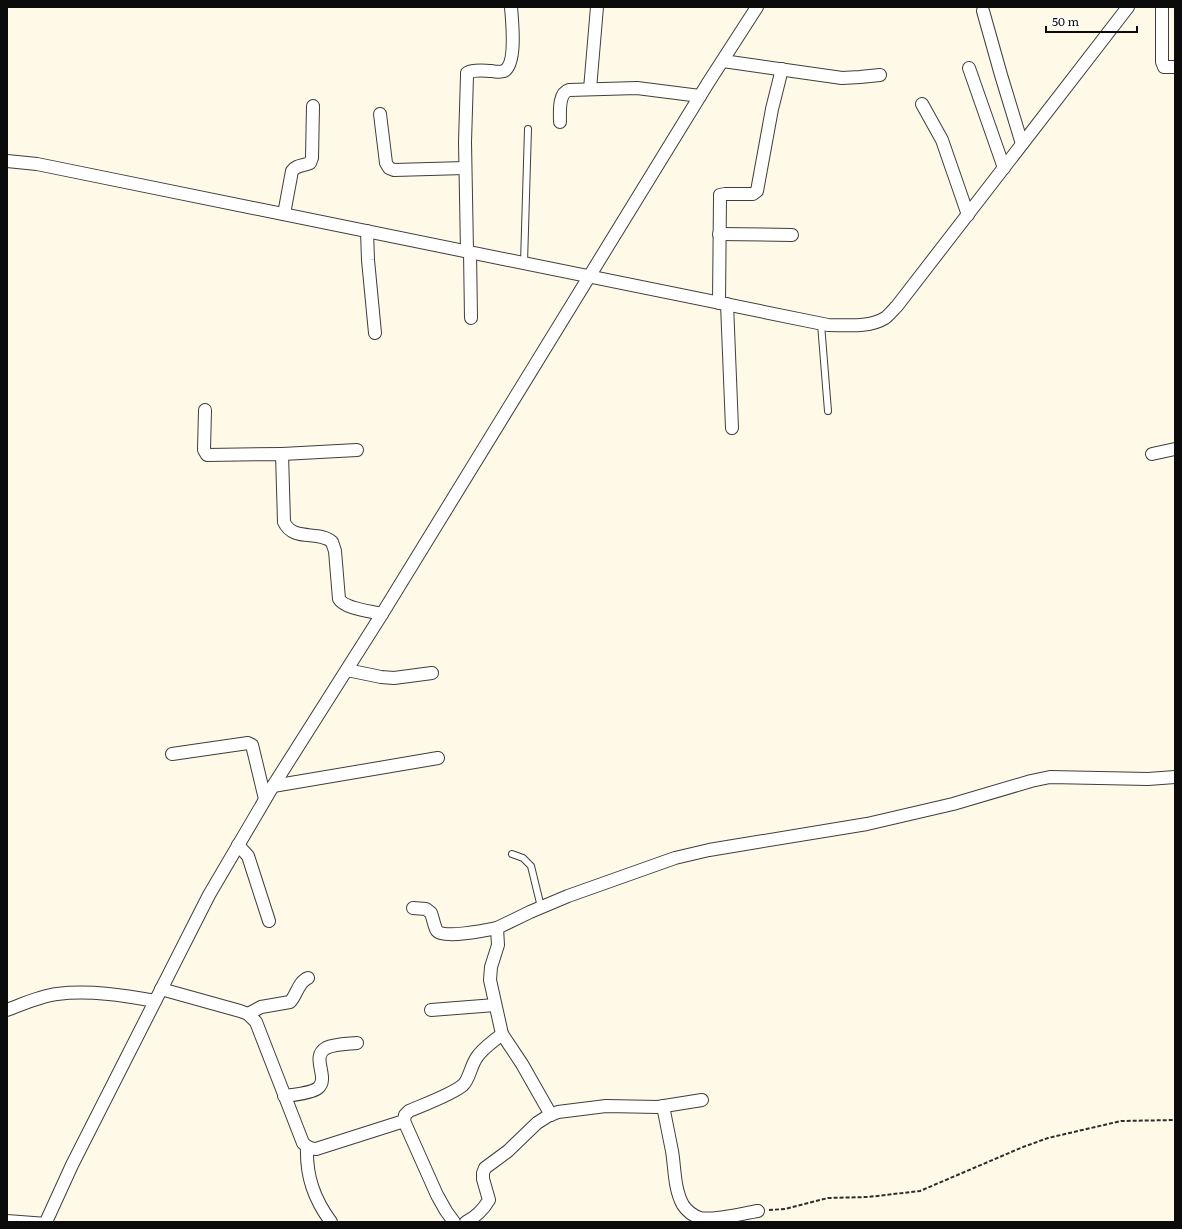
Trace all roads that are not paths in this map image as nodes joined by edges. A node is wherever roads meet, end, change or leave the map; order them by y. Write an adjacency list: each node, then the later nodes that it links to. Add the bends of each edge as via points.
1 (511, 7): 21 (street, via 512,43 509,66 504,71 473,71 466,76)
2 (597, 7): 12 (street)
3 (757, 7): 7 (street)
4 (1128, 7): 19 (street)
5 (1162, 7): 8 (street, via 1162,62 1169,68)
6 (983, 11): 19 (street)
7 (723, 60): 10 (street); 13 (street)
8 (1175, 67)
9 (968, 68): 22 (street)
10 (782, 69): 11 (street, via 842,78); 25 (street, via 757,190 753,194 720,195)
11 (880, 75)
12 (590, 89): 13 (street, via 637,88); 17 (street, via 564,92)
13 (700, 96): 30 (street)
14 (922, 104): 24 (street, via 942,140)
15 (313, 106): 23 (street, via 312,158 310,163 298,166 292,171)
16 (380, 114): 21 (street, via 386,163 389,168)
17 (560, 122)
18 (528, 129): 29 (lane)
19 (1022, 144): 22 (street)
20 (7, 161): 23 (street, via 36,164)
21 (466, 168): 28 (street)
22 (1004, 168): 24 (street)
23 (284, 214): 27 (street)
24 (968, 215): 33 (street, via 909,291 885,317 873,323 856,326)
25 (719, 234): 26 (street); 31 (street)
26 (792, 235)
27 (367, 236): 28 (street); 34 (street)
28 (469, 256): 29 (street); 32 (street)
29 (524, 263): 30 (street)
30 (590, 277): 31 (street); 42 (street)
31 (725, 308): 33 (street); 37 (street)
32 (471, 318)
33 (822, 327): 36 (lane)
34 (375, 333)
35 (205, 410): 40 (street, via 204,450 207,455)
36 (828, 411)
37 (732, 428)
38 (1175, 449): 41 (street)
39 (357, 450): 40 (street)
40 (282, 454): 42 (street, via 284,522 287,528 297,533 330,540 334,545 341,602 350,607)
41 (1152, 454)
42 (382, 614): 43 (street)
43 (347, 670): 44 (street, via 394,678); 48 (street)
44 (432, 673)
45 (172, 754): 49 (street, via 248,743 253,749)
46 (438, 758): 48 (street)
47 (1175, 777): 52 (street, via 1050,777 953,804 867,824 752,842 675,858)
48 (273, 786): 49 (street)
49 (265, 799): 50 (street)
50 (238, 846): 54 (street, via 250,860); 57 (street, via 209,895)
51 (512, 854): 52 (lane, via 523,858 531,866)
52 (541, 907): 55 (street)
53 (413, 908): 55 (street, via 429,910 441,934 464,934)
54 (270, 921)
55 (497, 928): 59 (street, via 498,945 490,967)
56 (308, 978): 62 (street, via 301,983 290,1002 261,1008)
57 (161, 989): 58 (street); 62 (street)
58 (155, 1001): 60 (street, via 125,995 56,994); 74 (street)
59 (495, 1004): 61 (street); 63 (street)
60 (7, 1010)
61 (431, 1010)
62 (248, 1014): 65 (street, via 256,1022)
63 (502, 1034): 68 (street); 69 (street, via 477,1056 464,1084 457,1090 410,1111 405,1115)
64 (357, 1043): 65 (street, via 322,1051 319,1057 319,1087 314,1091)
65 (284, 1096): 70 (street, via 303,1143)
66 (702, 1100): 67 (street)
67 (663, 1106): 68 (street, via 606,1106); 71 (street, via 677,1186 684,1206 701,1218)
68 (551, 1115): 73 (street, via 537,1123 508,1151 485,1168 483,1179 489,1200)
69 (404, 1121): 70 (street, via 316,1149); 76 (street, via 437,1195)
70 (307, 1147): 75 (street, via 307,1173 319,1202)
71 (758, 1212)
72 (7, 1218): 74 (lane)
73 (474, 1220)
74 (46, 1222)
75 (332, 1222)
76 (454, 1222)

